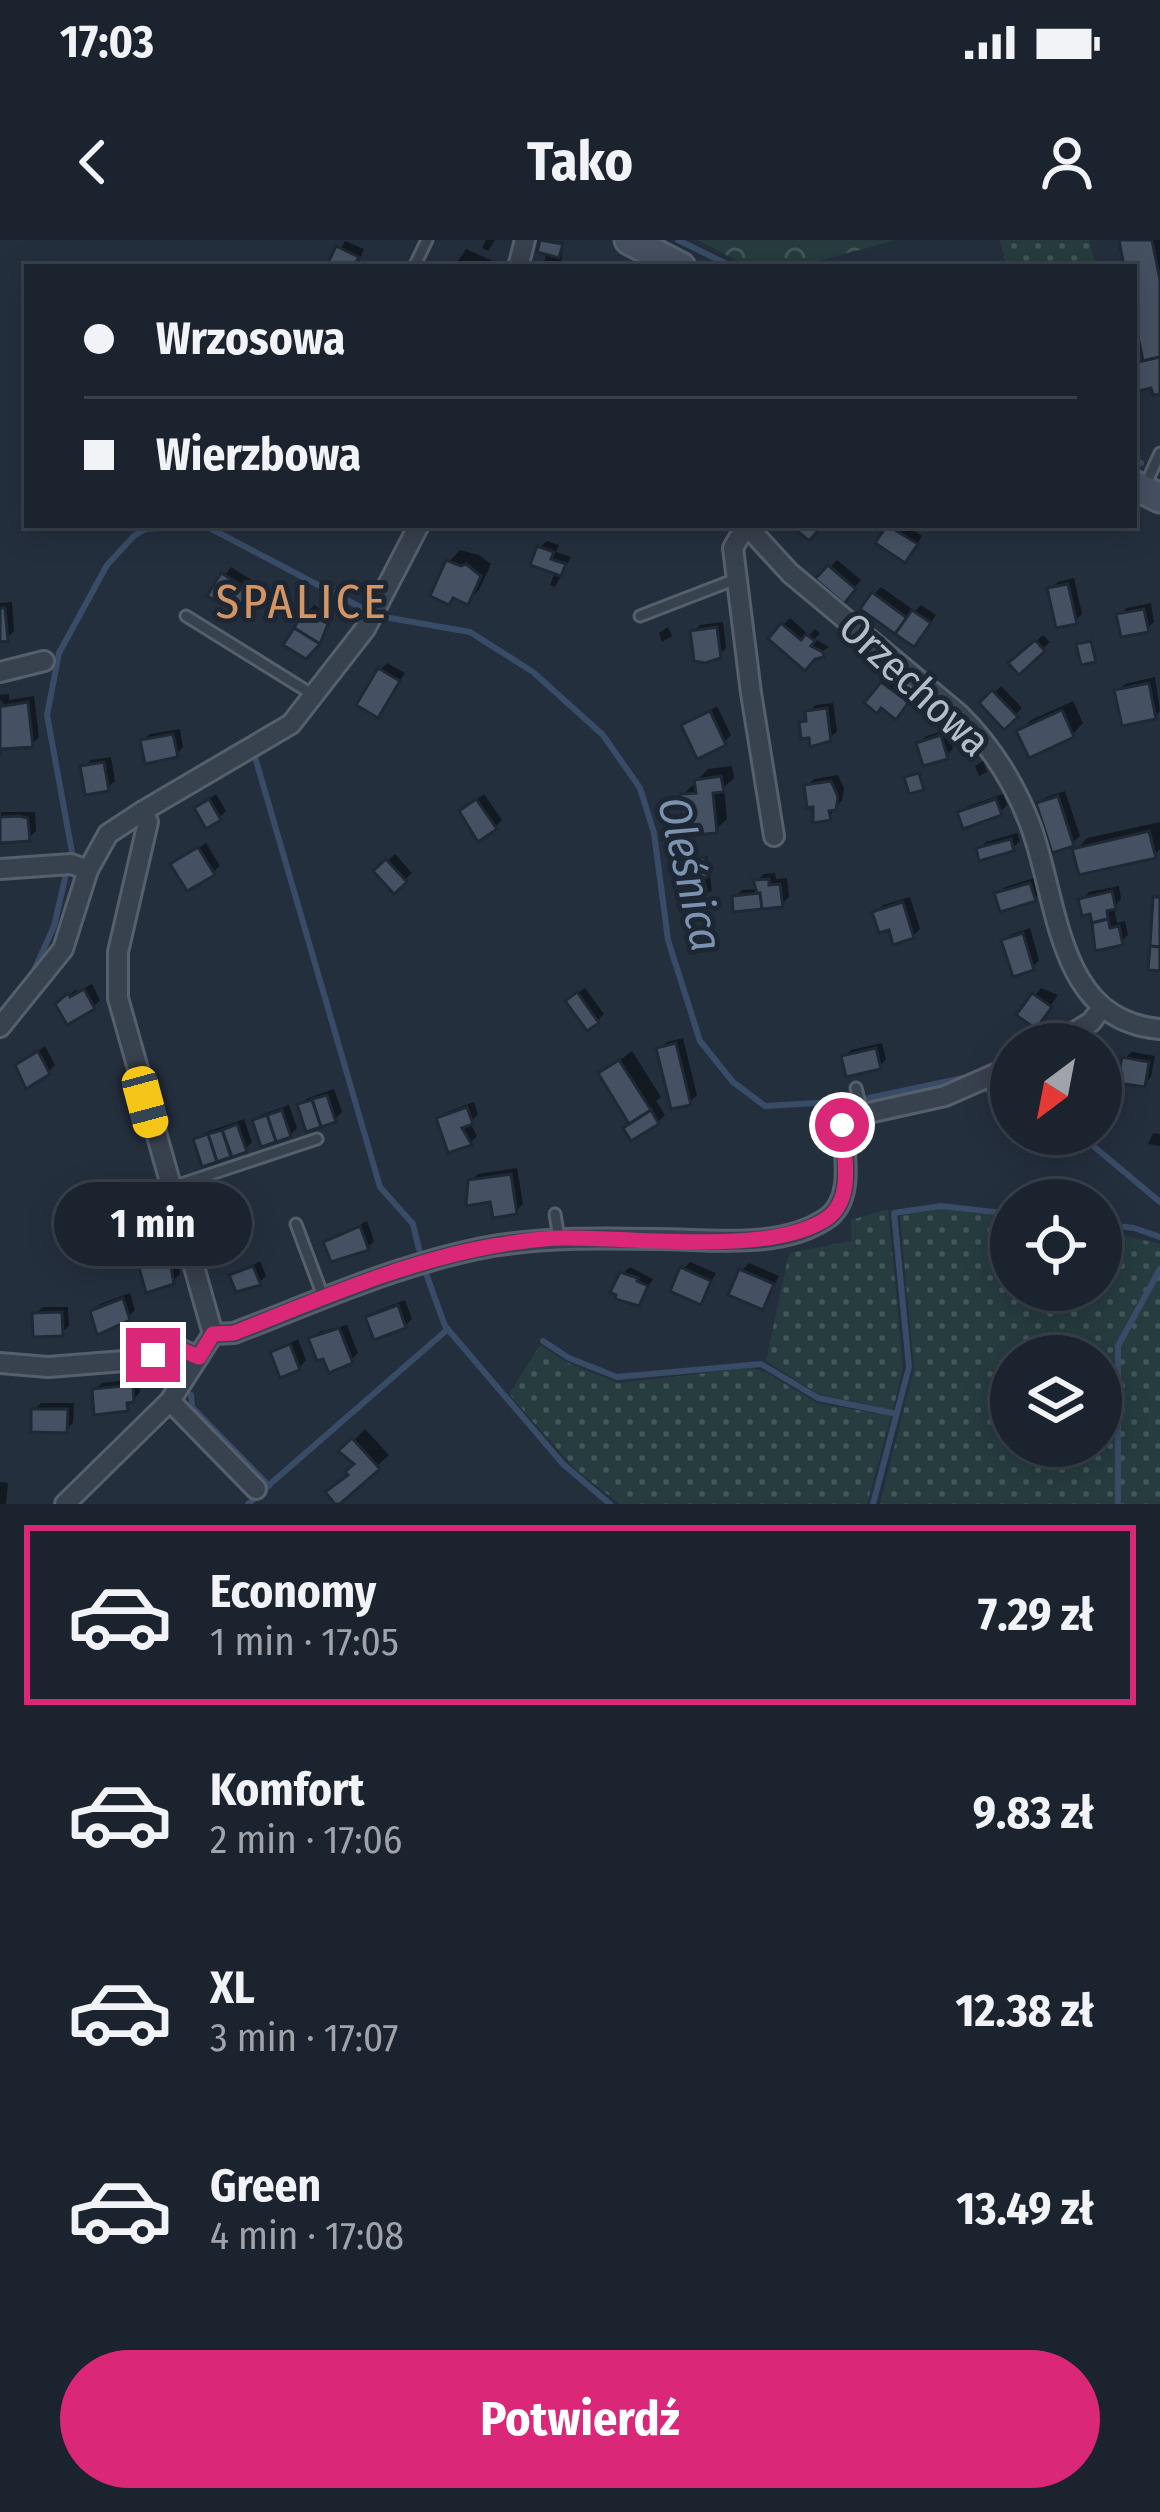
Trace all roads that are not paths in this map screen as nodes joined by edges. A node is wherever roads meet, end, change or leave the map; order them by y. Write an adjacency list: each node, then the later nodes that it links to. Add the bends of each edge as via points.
1 (629, 240): 2 (main road)
2 (676, 264)
3 (1160, 453): 4 (lane)
4 (1146, 491)
5 (417, 528): 13 (street, via 365,629)
6 (744, 528): 8 (street, via 734,543)
7 (749, 528): 18 (street, Orzechowa, via 993,752 1029,823 1071,966)
8 (737, 579): 10 (lane); 15 (street)
9 (186, 616): 13 (lane)
10 (640, 616)
11 (44, 661): 12 (street)
12 (0, 672)
13 (315, 696): 14 (street, via 269,739)
14 (143, 811): 17 (street, via 108,835); 26 (street, via 148,822 117,986)
15 (774, 836)
16 (0, 869): 17 (street)
17 (88, 870): 20 (street, via 63,950)
18 (1101, 1009): 19 (street); 21 (street)
19 (1089, 1023)
20 (0, 1027)
21 (1160, 1029)
22 (990, 1076): 24 (street)
23 (856, 1088): 24 (lane)
24 (863, 1115): 29 (street, via 842,1125 841,1204 815,1225 761,1240)
25 (317, 1139): 26 (lane)
26 (169, 1187): 31 (street)
27 (555, 1214): 29 (lane)
28 (296, 1224): 30 (lane)
29 (559, 1238): 30 (street, via 429,1261)
30 (324, 1299): 31 (street)
31 (213, 1334): 32 (street)
32 (199, 1357): 33 (street, via 182,1350 48,1367); 34 (street)
33 (0, 1363)
34 (170, 1401): 35 (street); 36 (street)
35 (256, 1489)
36 (64, 1504)

